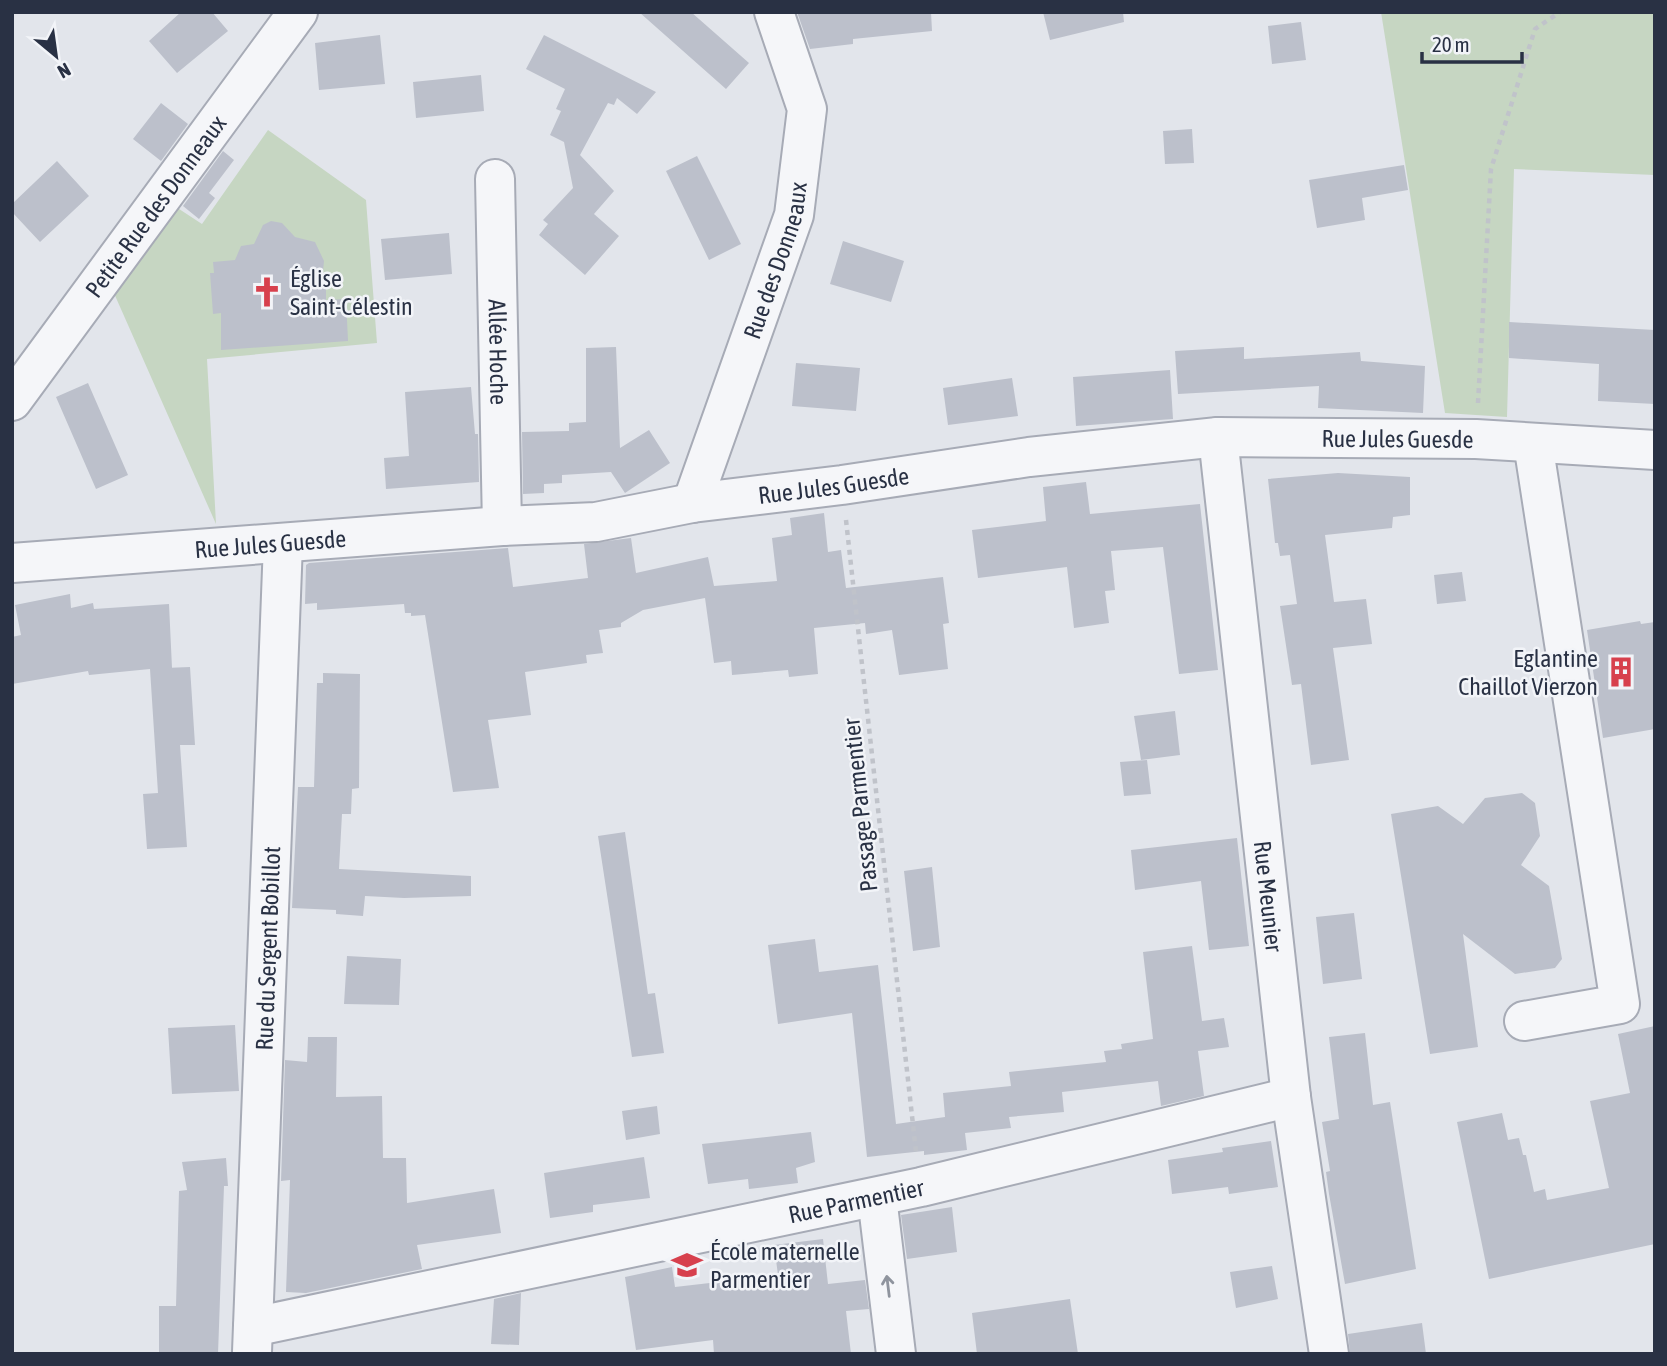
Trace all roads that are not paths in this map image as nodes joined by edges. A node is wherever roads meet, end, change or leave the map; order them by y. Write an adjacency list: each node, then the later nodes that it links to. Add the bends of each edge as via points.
1 (298, 12): 4 (street, Petite Rue des Donneaux)
2 (774, 12): 8 (street, Rue des Donneaux, via 807,109 794,215)
3 (495, 179): 9 (street, Allée Hoche)
4 (12, 401)
5 (1218, 437): 6 (street, Rue Jules Guesde); 8 (street, Rue Jules Guesde, via 1030,457); 13 (street, Rue Meunier)
6 (1533, 443): 7 (street, Rue Jules Guesde); 12 (street, via 1620,1004)
7 (1655, 450)
8 (692, 503): 9 (street, Rue Jules Guesde, via 596,522)
9 (502, 526): 10 (street, Rue Jules Guesde)
10 (283, 543): 11 (street, Rue Jules Guesde); 15 (street, Rue du Sergent Bobillot)
11 (12, 563)
12 (1524, 1021)
13 (1291, 1097): 14 (street, Rue Parmentier); 17 (street, Rue Meunier)
14 (877, 1196): 15 (street, Rue Parmentier); 16 (street, one-way to 14)
15 (252, 1341)
16 (897, 1354)
17 (1329, 1354)

